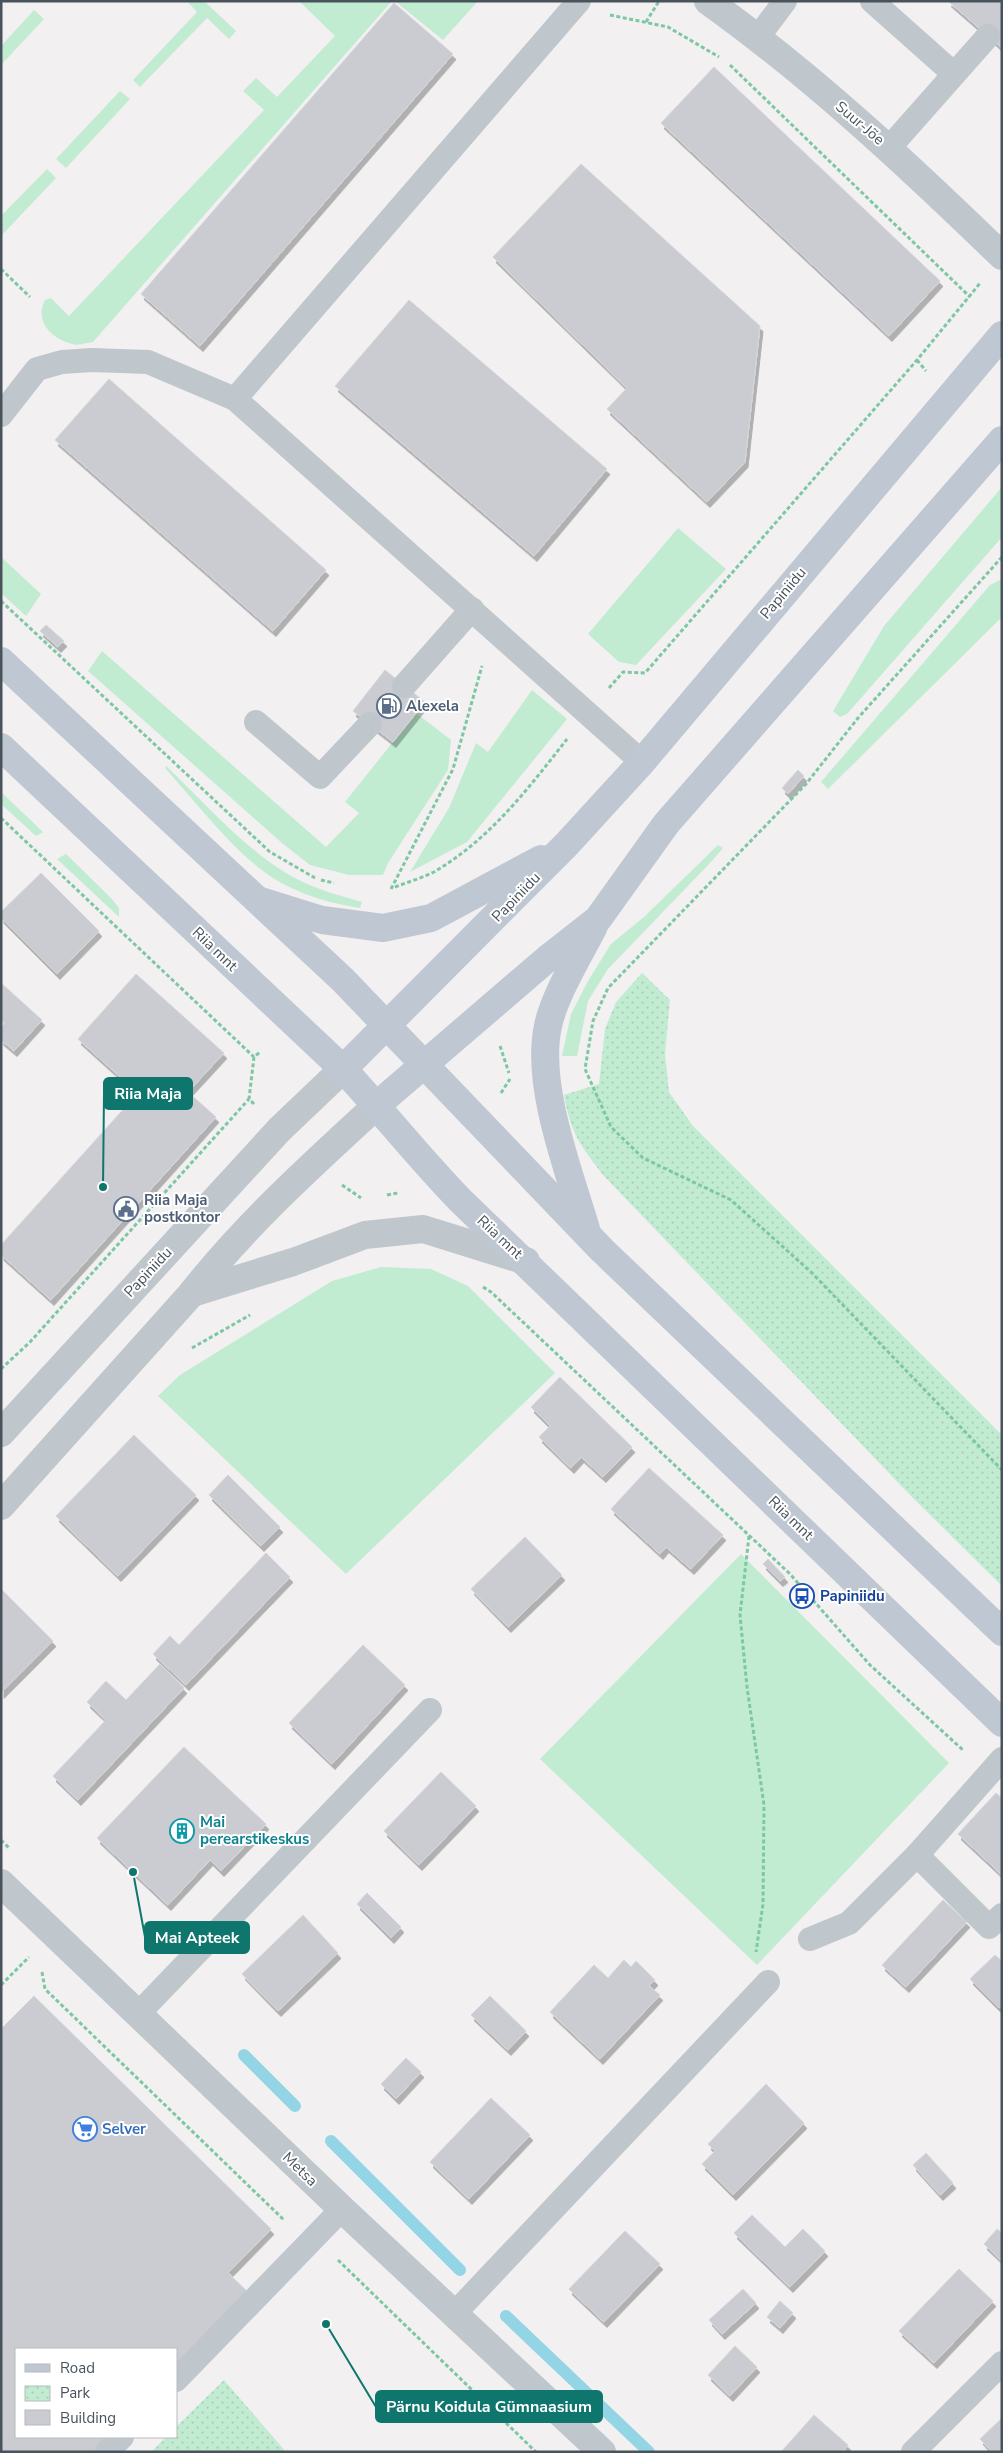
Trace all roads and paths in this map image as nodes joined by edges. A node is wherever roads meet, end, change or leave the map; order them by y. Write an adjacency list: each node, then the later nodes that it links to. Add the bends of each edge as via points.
1 (659, 1): 6 (path)
2 (708, 1): 8 (street, Suur-Jõe)
3 (785, 1): 8 (lane)
4 (872, 1): 9 (lane)
5 (579, 2): 6 (path, via 615,18); 18 (lane)
6 (646, 22): 14 (path, via 668,27 726,61)
7 (988, 36): 9 (lane)
8 (758, 37): 10 (street, Suur-Jõe)
9 (954, 74): 10 (lane)
10 (889, 148): 11 (street, Suur-Jõe)
11 (1001, 256): 14 (path)
12 (1, 269): 13 (path)
13 (30, 297)
14 (970, 297): 16 (path)
15 (1002, 334): 31 (main road, Papiniidu)
16 (917, 360): 17 (path); 27 (path, via 645,673 623,672)
17 (930, 376)
18 (235, 399): 19 (lane, via 148,362 62,362 37,369); 23 (lane)
19 (1, 415)
20 (1002, 440): 38 (main road, via 666,824)
21 (1002, 557): 59 (path, via 858,718 806,784 608,988 593,1021 585,1069 611,1127 643,1158 731,1200 812,1273)
22 (1, 601): 34 (path, via 270,852 314,878)
23 (472, 609): 24 (lane); 26 (lane)
24 (493, 628): 27 (lane); 35 (path, via 453,769)
25 (1, 661): 37 (main road)
26 (404, 686)
27 (588, 712): 31 (lane); 35 (path, via 526,792 482,838 433,872)
28 (256, 722): 29 (lane, via 320,777)
29 (370, 724)
30 (1, 747): 44 (main road, Riia mnt)
31 (642, 762): 33 (main road, Papiniidu)
32 (1, 818): 42 (path)
33 (567, 844): 37 (main road, via 431,918 383,928 322,920); 39 (main road, Papiniidu)
34 (340, 885)
35 (391, 889): 36 (path)
36 (383, 892)
37 (254, 899): 39 (main road)
38 (598, 919): 43 (main road); 51 (main road, via 565,982 548,1025 544,1069)
39 (386, 1025): 43 (main road); 44 (main road, Papiniidu)
40 (496, 1037): 45 (path, via 511,1078)
41 (260, 1052): 42 (path)
42 (254, 1057): 46 (path)
43 (424, 1064): 48 (main road); 51 (main road)
44 (342, 1070): 48 (main road, Riia mnt); 58 (street, Papiniidu, via 280,1129)
45 (501, 1093)
46 (249, 1099): 47 (path); 57 (path, via 30,1342)
47 (254, 1105)
48 (377, 1106): 52 (main road, Riia mnt, via 428,1167); 54 (street, via 220,1257)
49 (336, 1180): 50 (path)
50 (362, 1199)
51 (587, 1233): 62 (main road)
52 (526, 1261): 54 (street, via 422,1228 365,1235 293,1262); 64 (main road, Riia mnt)
53 (477, 1283): 61 (path, via 491,1292)
54 (192, 1293): 60 (street)
55 (257, 1310): 56 (path)
56 (190, 1350)
57 (1, 1369)
58 (1, 1433)
59 (1002, 1470)
60 (1, 1506)
61 (749, 1536): 65 (path, via 790,1574 870,1665); 74 (path, via 740,1615 746,1687 764,1815 763,1904)
62 (1002, 1632)
63 (430, 1710): 75 (lane)
64 (1002, 1723)
65 (995, 1766): 66 (lane)
66 (917, 1855): 68 (lane, via 989,1927); 69 (lane, via 849,1923)
67 (1, 1883): 75 (street, Metsa)
68 (1002, 1915)
69 (810, 1939)
70 (33, 1953): 73 (path)
71 (42, 1970): 77 (path, via 45,1989 291,2226)
72 (768, 1982): 74 (lane)
73 (1, 1985)
74 (749, 2002): 78 (lane)
75 (137, 2015): 76 (street, Metsa)
76 (342, 2209): 77 (lane); 78 (street, Metsa)
77 (311, 2239): 80 (lane); 83 (path, via 351,2270)
78 (454, 2314): 84 (street, Metsa)
79 (1002, 2363): 85 (lane)
80 (178, 2378)
81 (121, 2438): 82 (lane)
82 (107, 2452)
83 (536, 2452)
84 (602, 2452)
85 (913, 2452)

